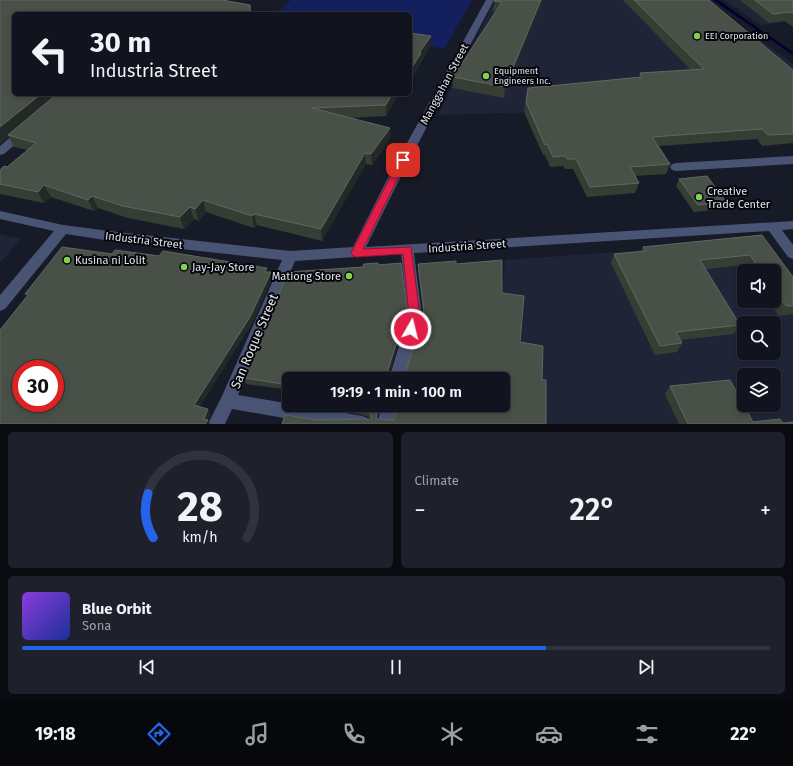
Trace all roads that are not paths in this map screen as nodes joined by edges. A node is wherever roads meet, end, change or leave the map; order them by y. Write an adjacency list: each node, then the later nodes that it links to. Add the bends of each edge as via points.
1 (490, 0): 11 (street, Manggahan Street, via 396,172)
2 (34, 123): 3 (street)
3 (0, 152)
4 (793, 160): 5 (street)
5 (676, 167)
6 (0, 215): 9 (street, Industria Street)
7 (793, 225): 8 (street, Industria Street)
8 (773, 227): 10 (street, Industria Street); 12 (street)
9 (63, 229): 13 (street, Industria Street); 14 (street)
10 (407, 250): 11 (street, Industria Street); 15 (street, via 414,316)
11 (356, 253): 13 (street, Industria Street)
12 (793, 254)
13 (290, 256): 16 (street, San Roque Street)
14 (0, 305)
15 (399, 372)
16 (228, 401): 18 (street, San Roque Street); 19 (street)
17 (388, 412): 20 (street)
18 (216, 424)
19 (363, 424)
20 (385, 424)

